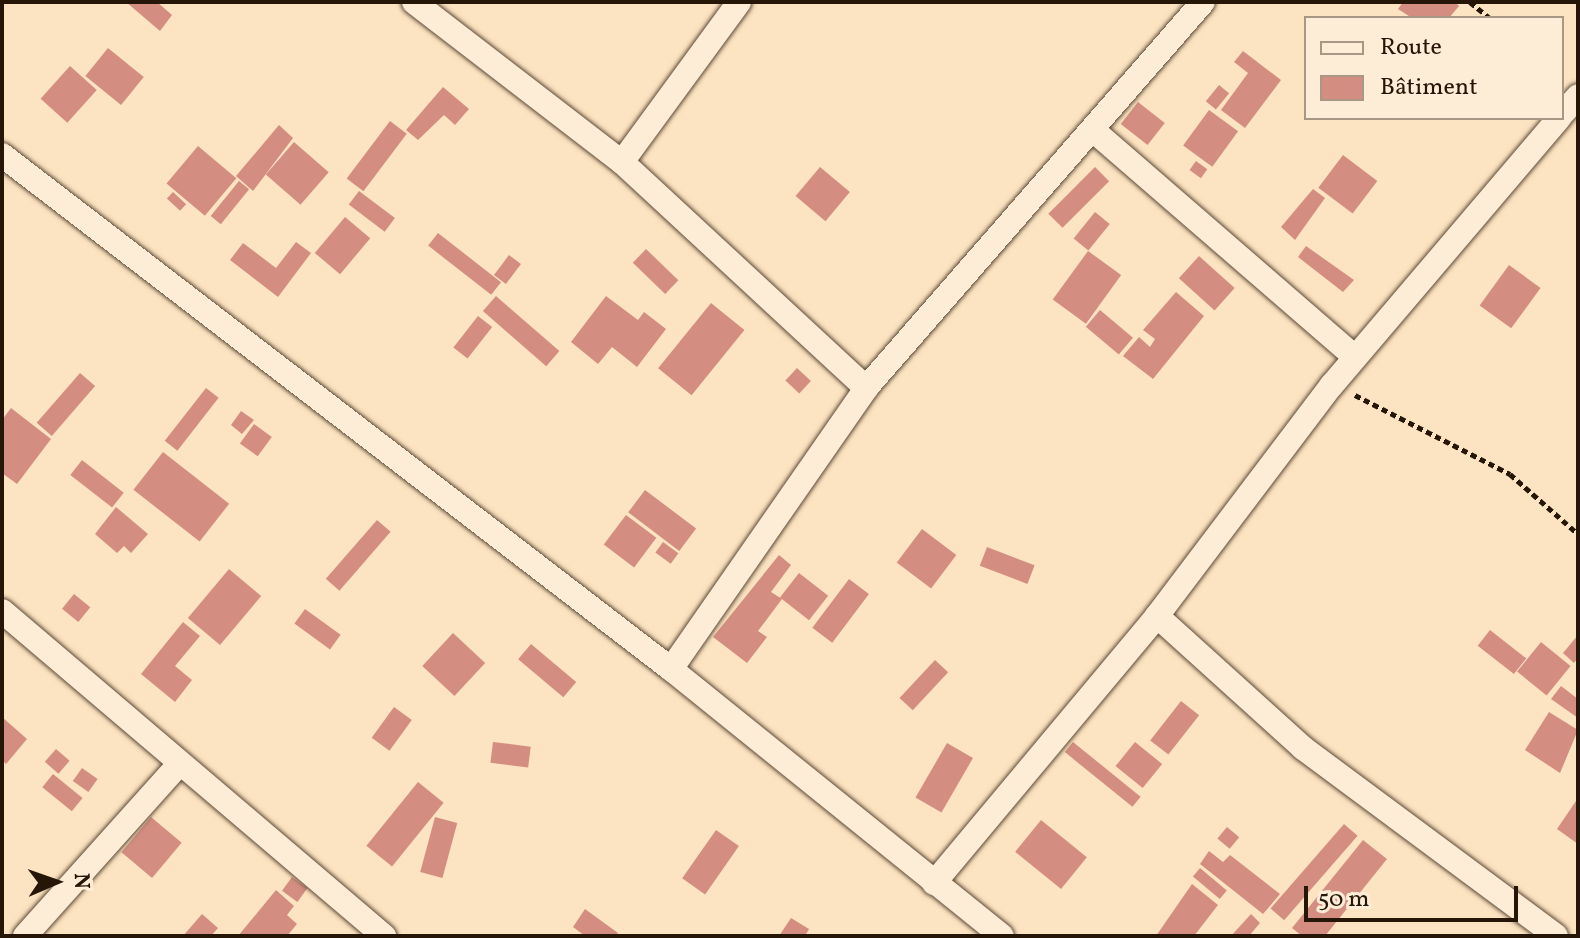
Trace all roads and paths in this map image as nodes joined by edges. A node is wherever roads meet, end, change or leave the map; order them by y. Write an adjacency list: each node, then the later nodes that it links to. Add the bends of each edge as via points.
1 (414, 2): 11 (street)
2 (739, 2): 11 (street)
3 (1203, 2): 9 (street)
4 (1470, 2): 5 (path)
5 (1488, 16)
6 (1578, 96): 7 (street)
7 (1564, 112)
8 (1557, 120): 12 (street)
9 (1094, 131): 12 (street); 14 (street)
10 (2, 155): 18 (street)
11 (622, 162): 14 (street)
12 (1355, 357): 13 (street)
13 (1332, 385): 15 (path, via 1510,474); 17 (street)
14 (866, 388): 18 (street)
15 (1578, 534)
16 (2, 611): 19 (street)
17 (1157, 616): 20 (street); 24 (street, via 1303,748)
18 (671, 669): 20 (street)
19 (180, 763): 21 (street); 22 (street)
20 (934, 883): 23 (street)
21 (25, 936)
22 (384, 936)
23 (1002, 936)
24 (1556, 936)

